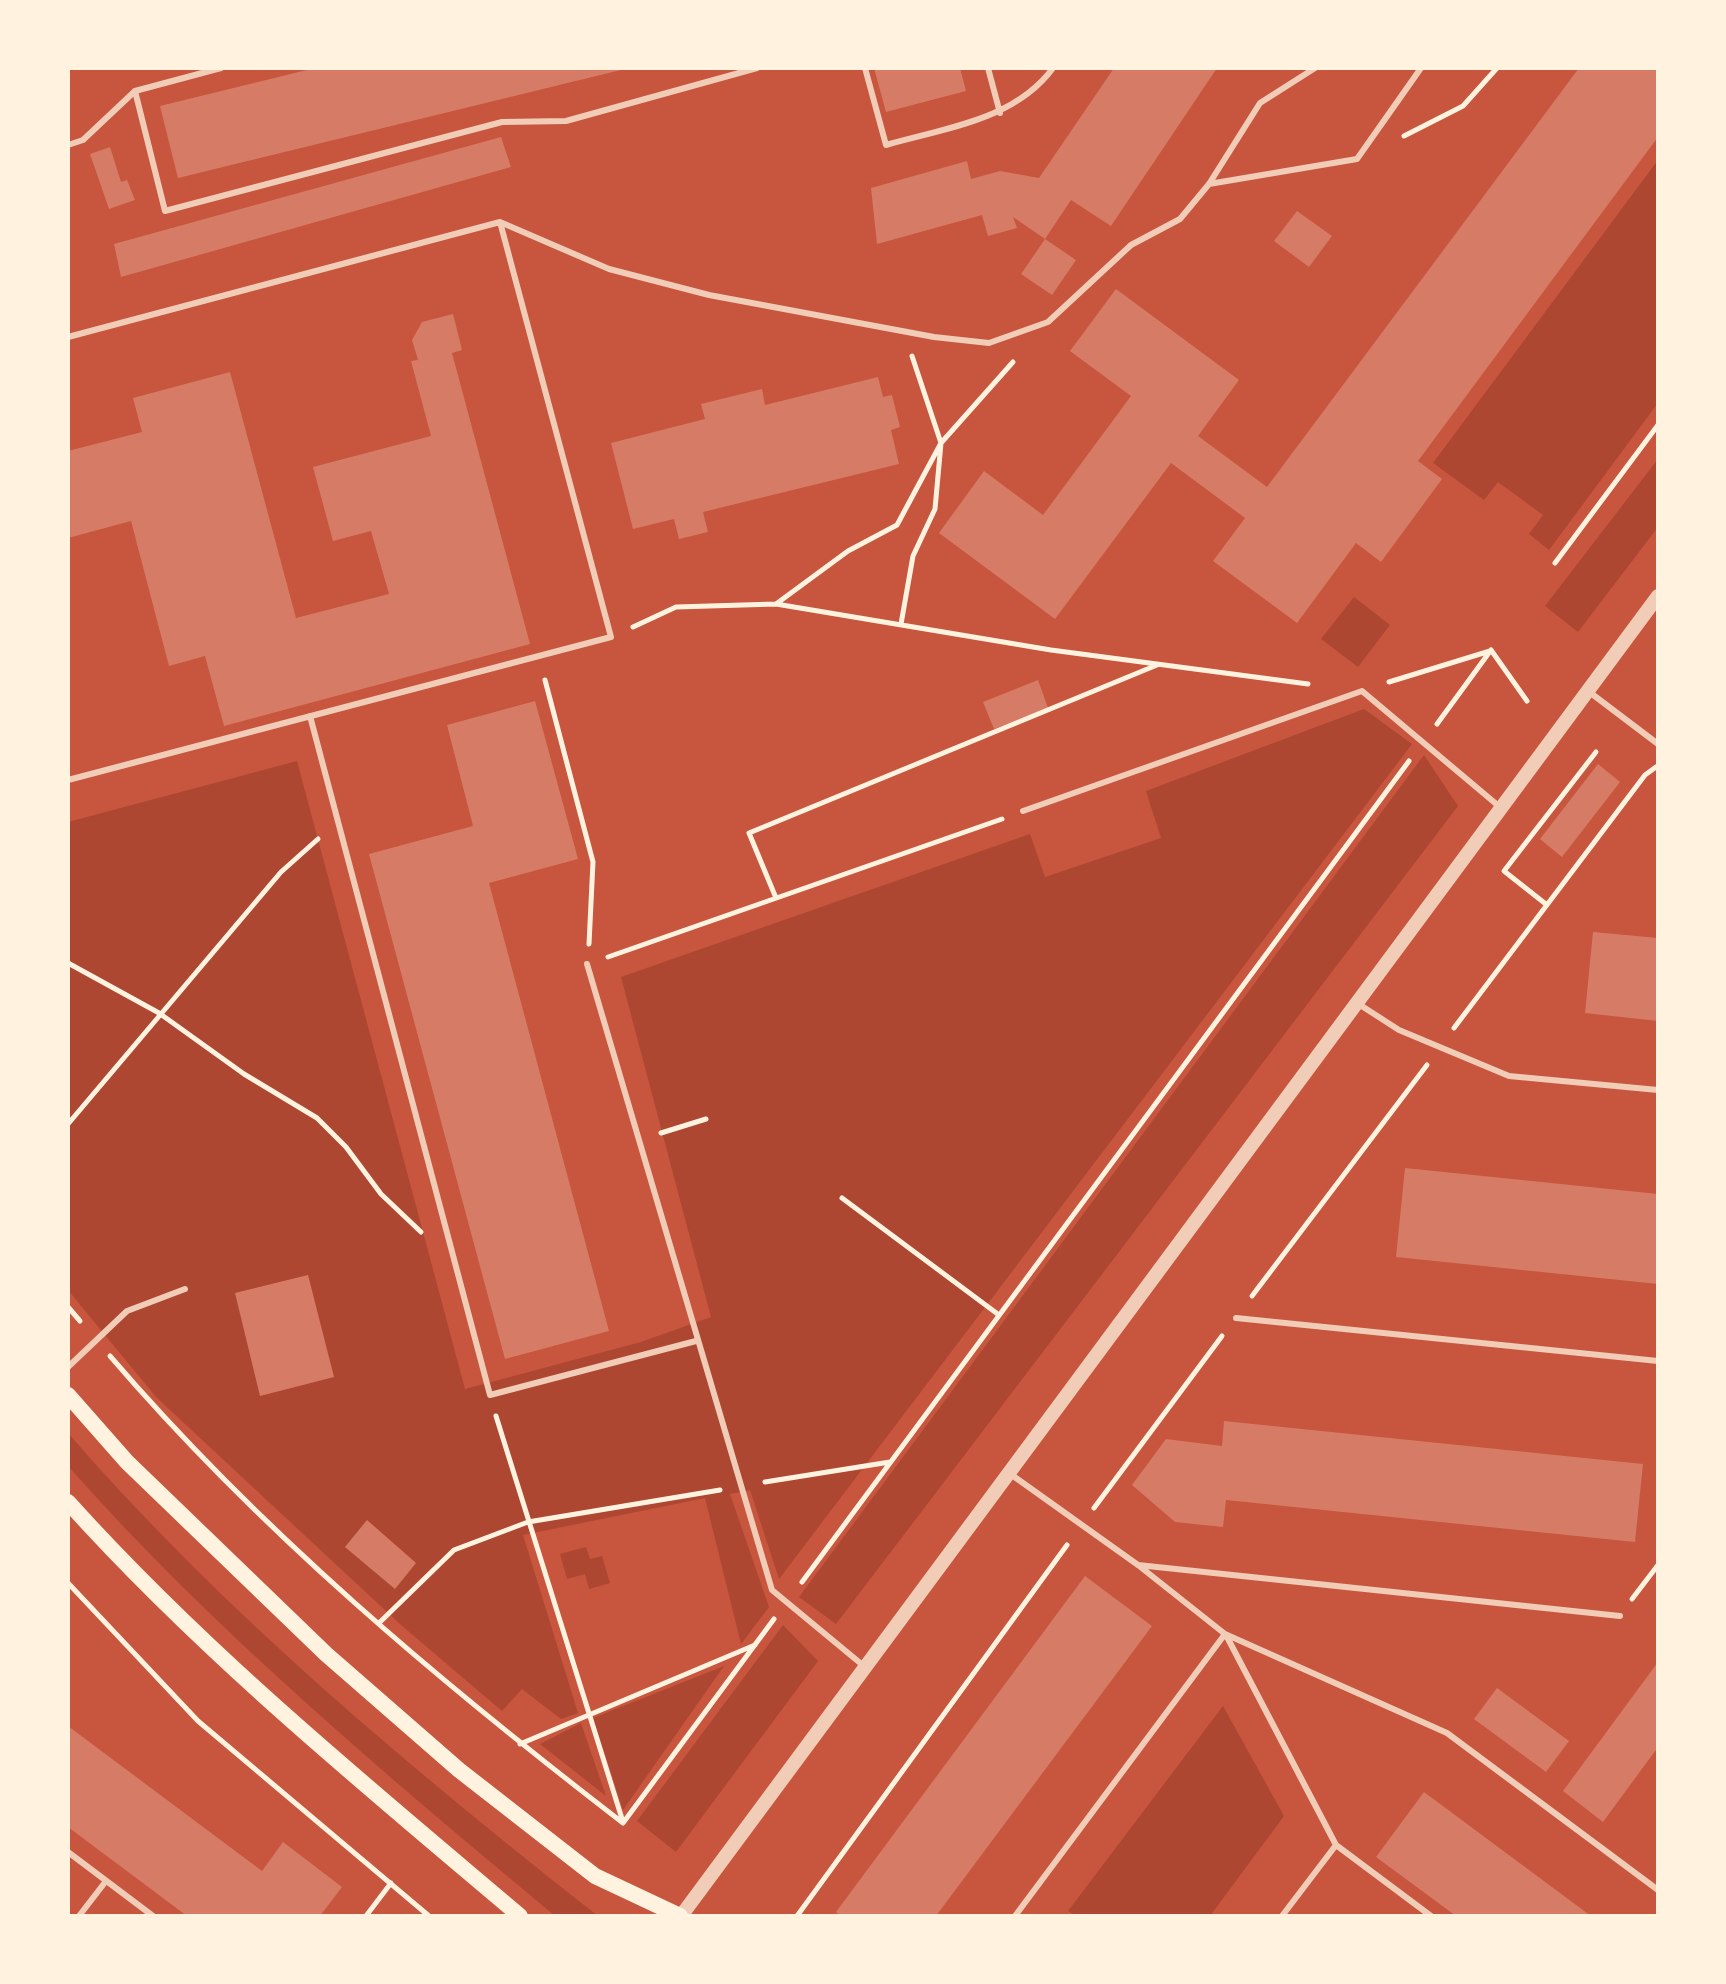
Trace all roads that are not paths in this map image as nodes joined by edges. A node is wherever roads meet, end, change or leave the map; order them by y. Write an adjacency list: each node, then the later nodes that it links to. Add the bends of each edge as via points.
1 (221, 68): 8 (lane)
2 (757, 68): 8 (lane, via 566,121 502,122 165,211)
3 (865, 68): 9 (lane, via 886,145)
4 (988, 68): 9 (lane)
5 (1053, 68): 9 (lane, via 1038,88)
6 (1315, 68): 11 (lane, via 1260,103)
7 (1421, 68): 11 (lane, via 1357,159)
8 (135, 91): 10 (lane, via 83,140)
9 (1000, 113)
10 (68, 145)
11 (1209, 184): 12 (lane, via 1180,219 1131,245 1048,322 989,343 709,295 609,269)
12 (500, 222): 13 (lane); 16 (lane, via 611,637)
13 (68, 337)
14 (1658, 596): 15 (street)
15 (1588, 691): 17 (lane); 19 (street)
16 (310, 716): 18 (lane); 26 (lane, via 490,1395)
17 (1658, 744)
18 (68, 780)
19 (1501, 808): 20 (lane, via 1362,691); 22 (street)
20 (1023, 811)
21 (587, 964): 26 (lane)
22 (1357, 1003): 23 (lane, via 1399,1030 1509,1076); 30 (street)
23 (1658, 1090)
24 (185, 1289): 28 (lane, via 127,1311)
25 (1236, 1318): 27 (lane)
26 (696, 1341): 35 (lane, via 772,1590)
27 (1658, 1361)
28 (68, 1367)
29 (68, 1395): 43 (main road, via 127,1462 326,1654 459,1770 595,1876)
30 (1009, 1473): 32 (lane); 35 (street)
31 (68, 1502): 42 (main road, via 134,1575 308,1737)
32 (1138, 1565): 33 (lane); 34 (lane)
33 (1620, 1616)
34 (1225, 1634): 36 (lane); 39 (lane, via 1447,1733); 44 (lane)
35 (865, 1667): 43 (street)
36 (1336, 1845): 45 (lane); 46 (lane)
37 (68, 1852): 38 (lane)
38 (106, 1881): 40 (lane); 41 (lane)
39 (1658, 1890)
40 (79, 1916)
41 (153, 1916)
42 (520, 1916)
43 (680, 1916)
44 (1015, 1916)
45 (1282, 1916)
46 (1431, 1916)

